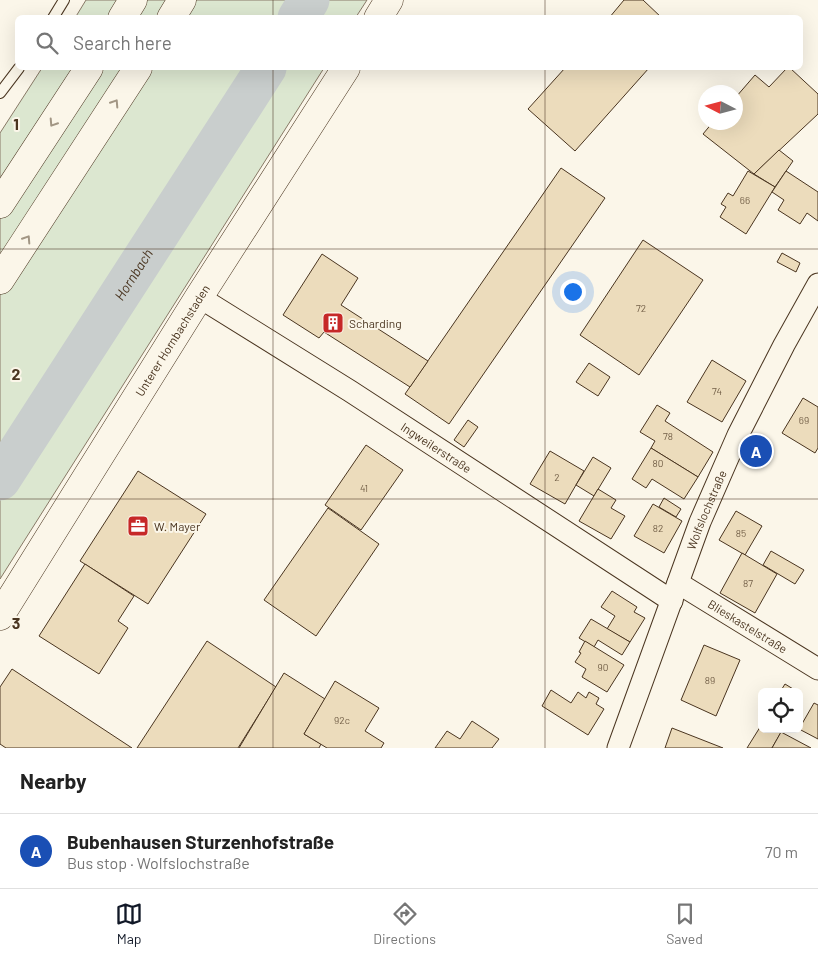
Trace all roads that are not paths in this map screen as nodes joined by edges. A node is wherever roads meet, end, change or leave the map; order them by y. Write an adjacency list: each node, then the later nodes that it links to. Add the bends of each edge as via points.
1 (64, 0): 5 (lane)
2 (133, 0): 6 (main road)
3 (182, 0): 7 (main road)
4 (390, 0): 8 (main road)
5 (55, 15)
6 (124, 15)
7 (172, 15)
8 (380, 15)
9 (18, 70): 13 (lane)
10 (88, 70): 14 (main road, one-way to 14)
11 (137, 70): 15 (main road, one-way to 11)
12 (345, 70): 17 (main road, Unterer Hornbachstaden)
13 (0, 94)
14 (0, 204)
15 (0, 280)
16 (818, 284): 18 (street, Wolfslochstraße, via 738,435 700,522)
17 (199, 297): 18 (street, Ingweilerstraße); 19 (main road, Unterer Hornbachstaden)
18 (675, 592): 20 (street, Blieskastelstraße); 21 (street, Wolfslochstraße)
19 (0, 616)
20 (818, 669)
21 (618, 748)

